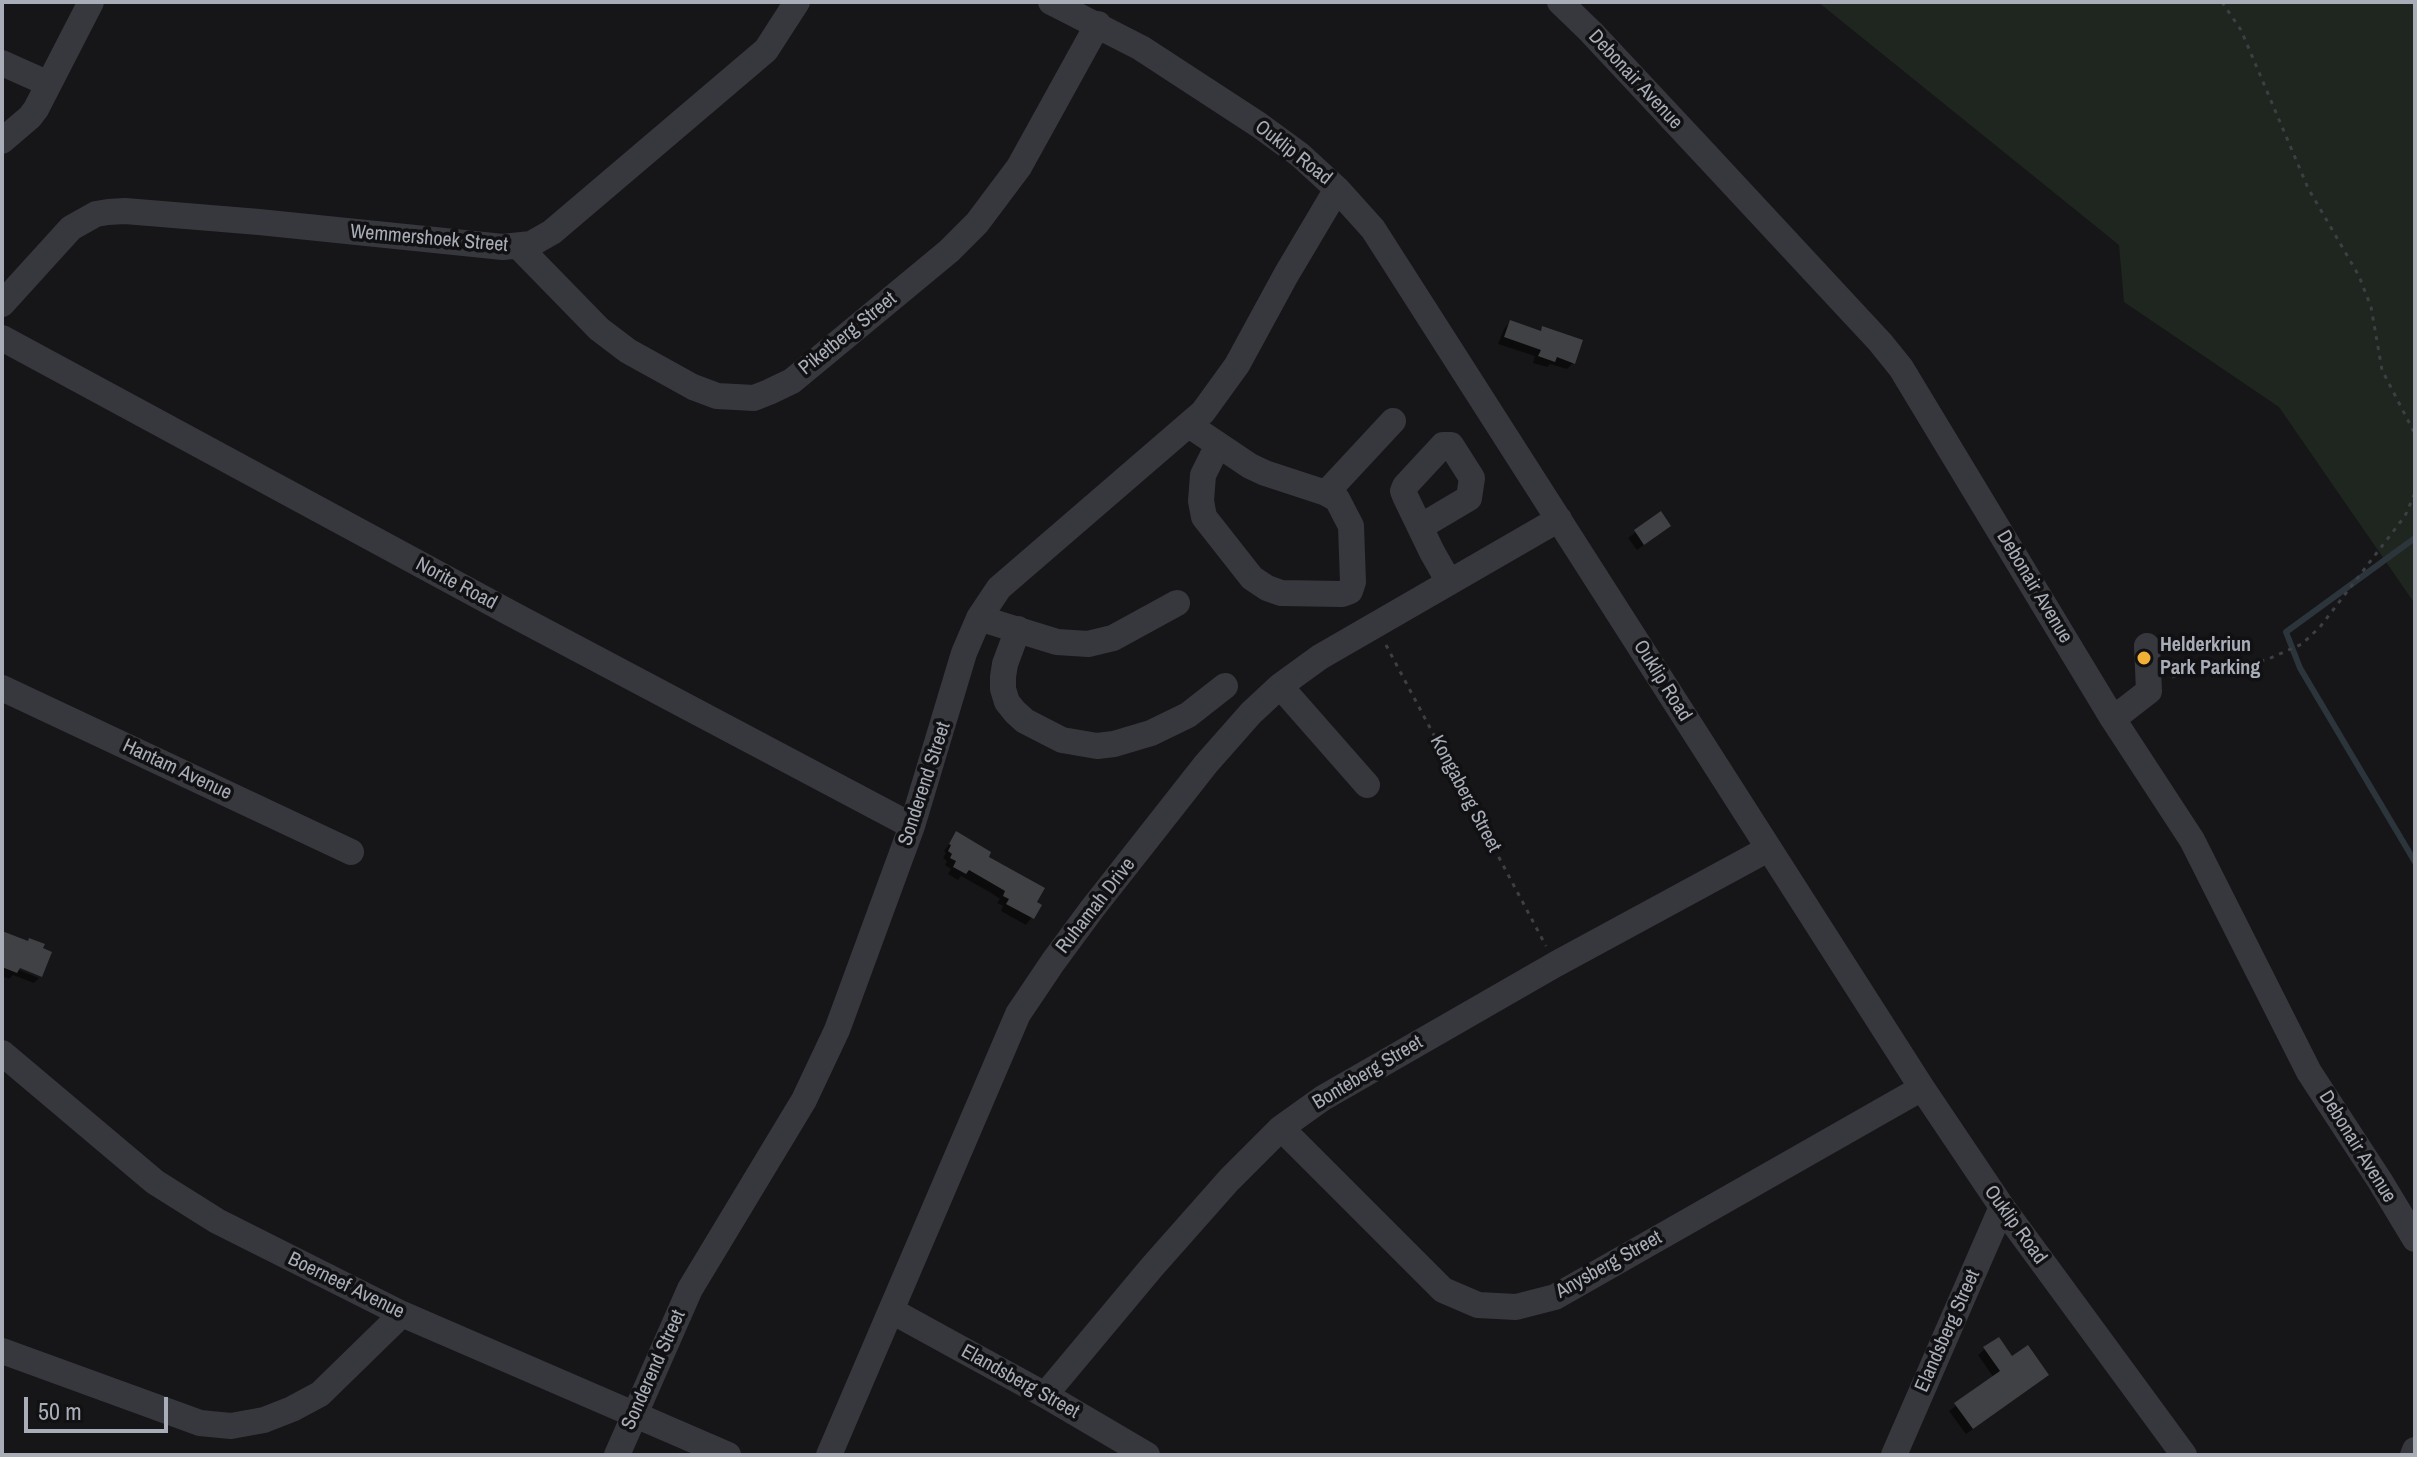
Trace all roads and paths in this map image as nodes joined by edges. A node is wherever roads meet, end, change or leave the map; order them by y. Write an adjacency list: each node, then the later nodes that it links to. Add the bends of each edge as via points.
1 (91, 2): 8 (street)
2 (797, 2): 11 (street, Wemmershoek Street, via 766,50 552,232)
3 (1051, 2): 6 (street, Ouklip Road)
4 (1560, 2): 32 (street, Debonair Avenue, via 1901,368)
5 (2222, 2): 16 (path, via 2241,30 2308,188 2359,276 2371,307 2382,370)
6 (1098, 24): 10 (street, Ouklip Road, via 1259,125); 11 (street, Piketberg Street, via 1019,167 977,223 792,381 754,398 717,396 628,351 599,329)
7 (2, 63): 8 (street)
8 (49, 84): 9 (street, via 30,117)
9 (2, 141)
10 (1337, 189): 15 (street, Sonderend Street, via 1237,365); 20 (street, Ouklip Road, via 1387,249)
11 (519, 247): 12 (street, Wemmershoek Street, via 108,212 71,228)
12 (2, 304)
13 (3, 340): 34 (street, Norite Road)
14 (1393, 421): 18 (street)
15 (1189, 425): 17 (street); 24 (street, Sonderend Street, via 999,588)
16 (2415, 434)
17 (1218, 445): 18 (street, via 1265,473); 18 (street, via 1203,475 1204,517 1252,578 1267,588 1281,593 1350,591 1351,526 1337,499)
18 (1326, 493)
19 (2415, 493): 31 (path, via 2405,516 2302,644 2266,660 2192,671)
20 (1559, 519): 22 (street, Ruhamah Drive); 35 (street, Ouklip Road)
21 (1420, 527): 22 (street)
22 (1449, 582): 25 (street, Ruhamah Drive)
23 (1177, 603): 26 (street, via 1102,642 1057,642)
24 (979, 618): 26 (street); 34 (street, Sonderend Street)
25 (1375, 624): 29 (street, Ruhamah Drive); 37 (path, Kongaberg Street)
26 (1018, 629): 28 (street, via 1003,677 1007,702 1025,721 1062,740 1097,746 1151,733 1188,715)
27 (2147, 646): 31 (street)
28 (1225, 686)
29 (1280, 686): 33 (street); 43 (street, Ruhamah Drive, via 1197,776 1076,930 1018,1014)
30 (2, 688): 36 (street, Hantam Avenue)
31 (2149, 691): 32 (street)
32 (2113, 719): 42 (street, Debonair Avenue, via 2192,840 2309,1072)
33 (1367, 785)
34 (912, 826): 47 (street, Sonderend Street, via 831,1044 804,1100 690,1289)
35 (1768, 849): 37 (street, Bonteberg Street); 39 (street, Ouklip Road)
36 (351, 852)
37 (1556, 964): 40 (street, Bonteberg Street, via 1323,1098)
38 (2, 1053): 44 (street, Boerneef Avenue, via 155,1182 217,1221)
39 (1922, 1088): 40 (street, Anysberg Street, via 1555,1297 1516,1307 1478,1305 1443,1290); 41 (street, Ouklip Road)
40 (1281, 1128): 46 (street, Bonteberg Street, via 1152,1267)
41 (2002, 1207): 52 (street, Elandsberg Street); 53 (street, Ouklip Road)
42 (2415, 1239)
43 (892, 1311): 46 (street, Elandsberg Street); 50 (street, Ruhamah Drive)
44 (402, 1314): 45 (street, via 320,1394 264,1420 231,1426 200,1423); 47 (street, Boerneef Avenue)
45 (2, 1351)
46 (1045, 1395): 51 (street, Elandsberg Street)
47 (634, 1413): 48 (street, Sonderend Street); 49 (street, Boerneef Avenue)
48 (617, 1455)
49 (728, 1455)
50 (829, 1455)
51 (1147, 1455)
52 (1894, 1455)
53 (2184, 1455)

